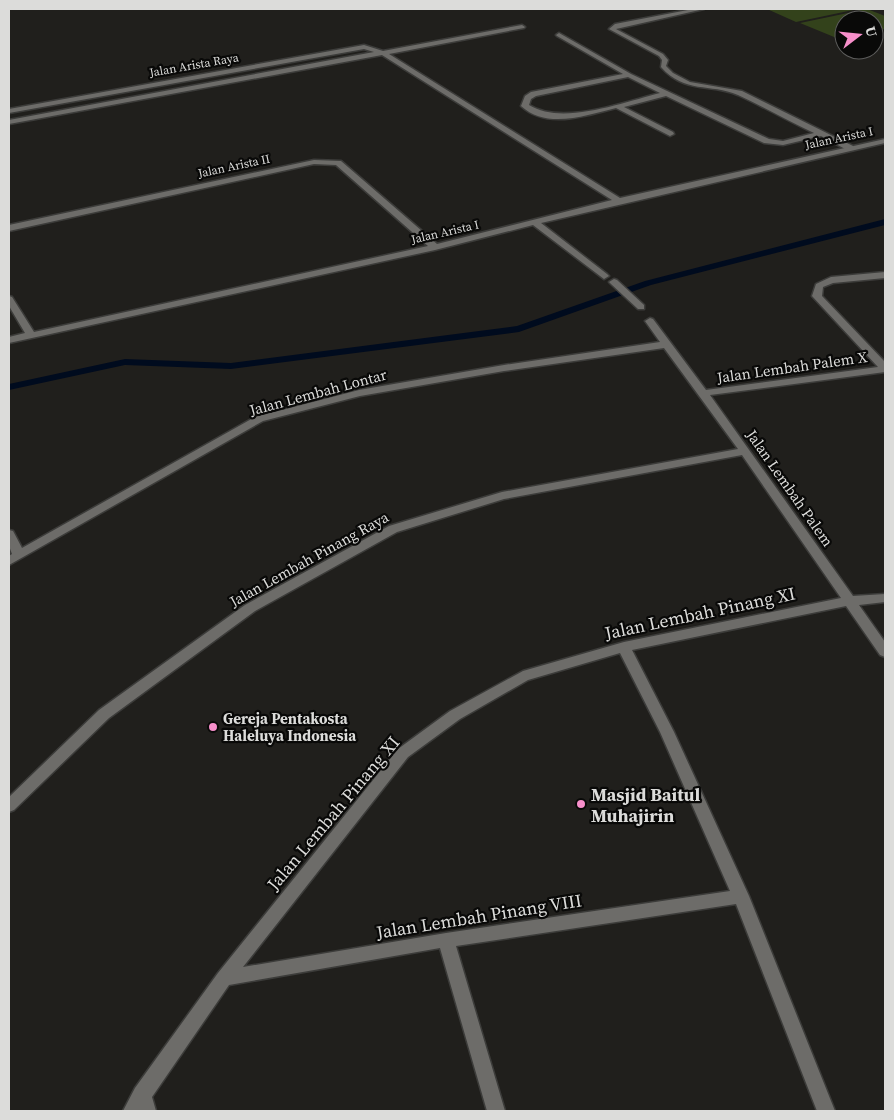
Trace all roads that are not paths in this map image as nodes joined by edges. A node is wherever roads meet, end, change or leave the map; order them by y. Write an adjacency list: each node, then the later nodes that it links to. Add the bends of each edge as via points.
1 (700, 9): 11 (street, via 612,29 661,55 667,72 677,79 704,88 739,93)
2 (522, 27): 4 (street)
3 (559, 35): 5 (street)
4 (383, 53): 8 (street, Jalan Arista Raya, via 364,47 341,49); 9 (street, Jalan Arista Raya); 14 (street, Jalan Arista Raya)
5 (629, 74): 6 (street); 7 (street, via 534,94 525,106 548,116 568,116)
6 (668, 93): 7 (street); 11 (street, via 767,141 783,143)
7 (617, 106): 10 (street)
8 (9, 111)
9 (9, 122)
10 (670, 134)
11 (821, 134): 13 (street)
12 (885, 141): 13 (street, Jalan Arista I)
13 (850, 148): 14 (street, Jalan Arista I)
14 (620, 201): 15 (street, Jalan Arista I)
15 (536, 223): 17 (street, Jalan Arista I); 19 (street)
16 (9, 228): 17 (street, Jalan Arista II, via 327,161 338,163)
17 (435, 247): 24 (street, Jalan Arista I)
18 (885, 275): 27 (street, via 831,280 819,286 817,296)
19 (604, 276)
20 (614, 282): 22 (street)
21 (9, 299): 24 (street)
22 (640, 307)
23 (650, 321): 26 (street, Jalan Lembah Palem)
24 (32, 336): 25 (street, Jalan Arista I)
25 (9, 340)
26 (668, 344): 28 (street, Jalan Lembah Palem); 31 (street, Jalan Lembah Lontar, via 504,368 359,394 259,419)
27 (885, 369): 28 (street, Jalan Lembah Palem X)
28 (704, 394): 29 (street, Jalan Lembah Palem)
29 (745, 451): 33 (street, Jalan Lembah Palem); 36 (street, Jalan Lembah Pinang Raya, via 502,496 393,529 250,608 104,714)
30 (9, 534): 31 (street)
31 (14, 558)
32 (885, 598): 33 (street, Jalan Lembah Pinang XI)
33 (849, 601): 34 (street, Jalan Lembah Pinang XI); 35 (street, Jalan Lembah Palem)
34 (624, 647): 37 (street, via 668,732); 39 (street, Jalan Lembah Pinang XI, via 523,676 455,715 403,752)
35 (885, 652)
36 (9, 806)
37 (741, 896): 38 (street, Jalan Lembah Pinang VIII); 43 (street)
38 (446, 940): 39 (street, Jalan Lembah Pinang VIII); 42 (street)
39 (224, 978): 40 (street, Jalan Lembah Pinang XI)
40 (145, 1103): 41 (street, Jalan Lembah Pinang XI)
41 (132, 1111)
42 (496, 1111)
43 (826, 1111)

